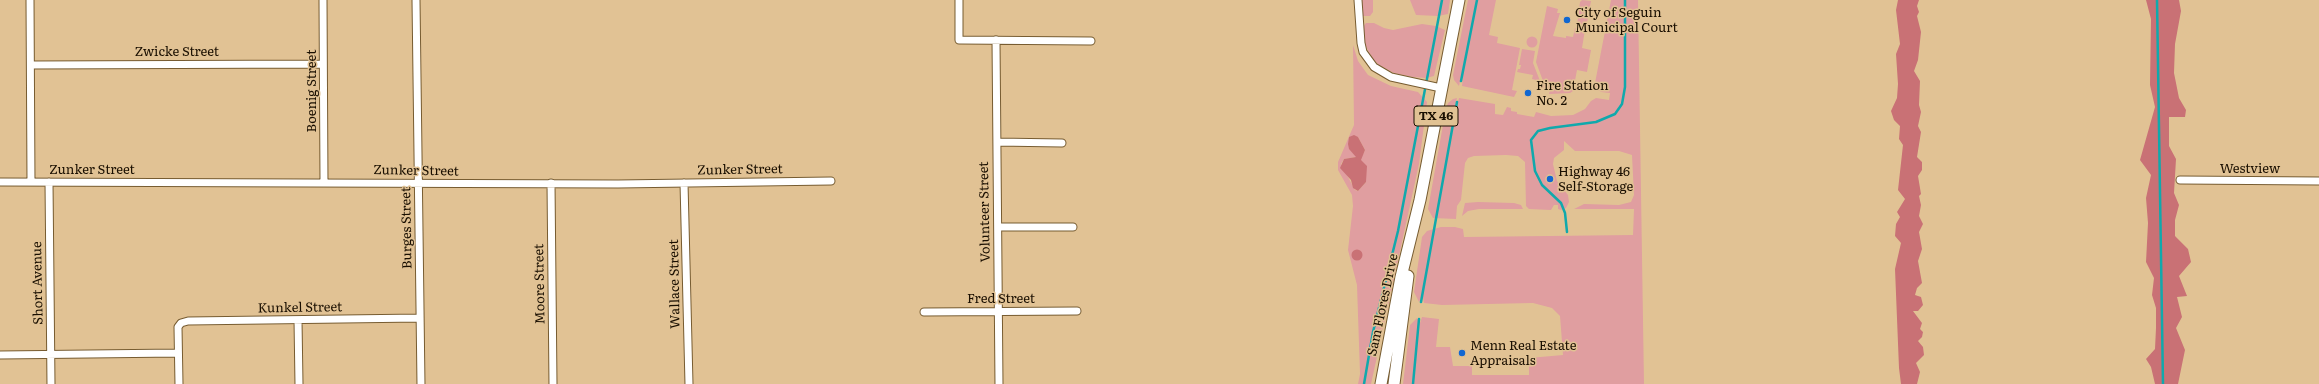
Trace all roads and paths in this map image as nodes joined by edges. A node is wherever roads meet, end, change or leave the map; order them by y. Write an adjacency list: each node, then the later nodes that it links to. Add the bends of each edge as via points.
1 (30, 0): 10 (street)
2 (323, 0): 9 (street, Boenig Street)
3 (416, 0): 21 (street, Burges Street)
4 (959, 0): 7 (street, via 959,40)
5 (1358, 0): 11 (street, via 1360,43 1374,67 1391,77)
6 (1459, 0): 11 (main road, Sam Flores Drive / TX 46)
7 (996, 40): 8 (street); 12 (street, Volunteer Street)
8 (1091, 41)
9 (323, 64): 10 (street, Zwicke Street); 20 (street, Boenig Street)
10 (31, 65): 18 (street)
11 (1441, 88): 26 (main road, Sam Flores Drive / TX 46)
12 (997, 142): 13 (street); 24 (street, Volunteer Street)
13 (1062, 143)
14 (2180, 180): 16 (street, Westview)
15 (831, 181): 23 (street, Zunker Street)
16 (2319, 181)
17 (0, 182): 18 (street, Zunker Street)
18 (31, 182): 19 (street, Zunker Street)
19 (49, 182): 20 (street, Zunker Street); 33 (street, Short Avenue)
20 (324, 182): 21 (street, Zunker Street)
21 (418, 183): 22 (street, Zunker Street); 30 (street, Burges Street)
22 (551, 183): 23 (street, Zunker Street); 39 (street, Moore Street)
23 (684, 183): 40 (street, Wallace Street)
24 (998, 227): 25 (street); 27 (street, Volunteer Street)
25 (1073, 227)
26 (1413, 232): 42 (main road, Sam Flores Drive / TX 46, via 1401,277); 43 (main road, Sam Flores Drive / TX 46)
27 (998, 311): 28 (street, Fred Street); 29 (street, Fred Street); 41 (street, Volunteer Street)
28 (1077, 311)
29 (924, 312)
30 (420, 318): 31 (street, Kunkel Street); 38 (street, Burges Street)
31 (298, 320): 32 (street, Kunkel Street, via 188,321 178,327); 37 (street)
32 (178, 352): 33 (street); 36 (street)
33 (51, 354): 34 (street); 35 (street, Short Avenue)
34 (0, 355)
35 (51, 384)
36 (179, 384)
37 (299, 384)
38 (421, 384)
39 (553, 384)
40 (689, 384)
41 (999, 384)
42 (1381, 384)
43 (1394, 384)

